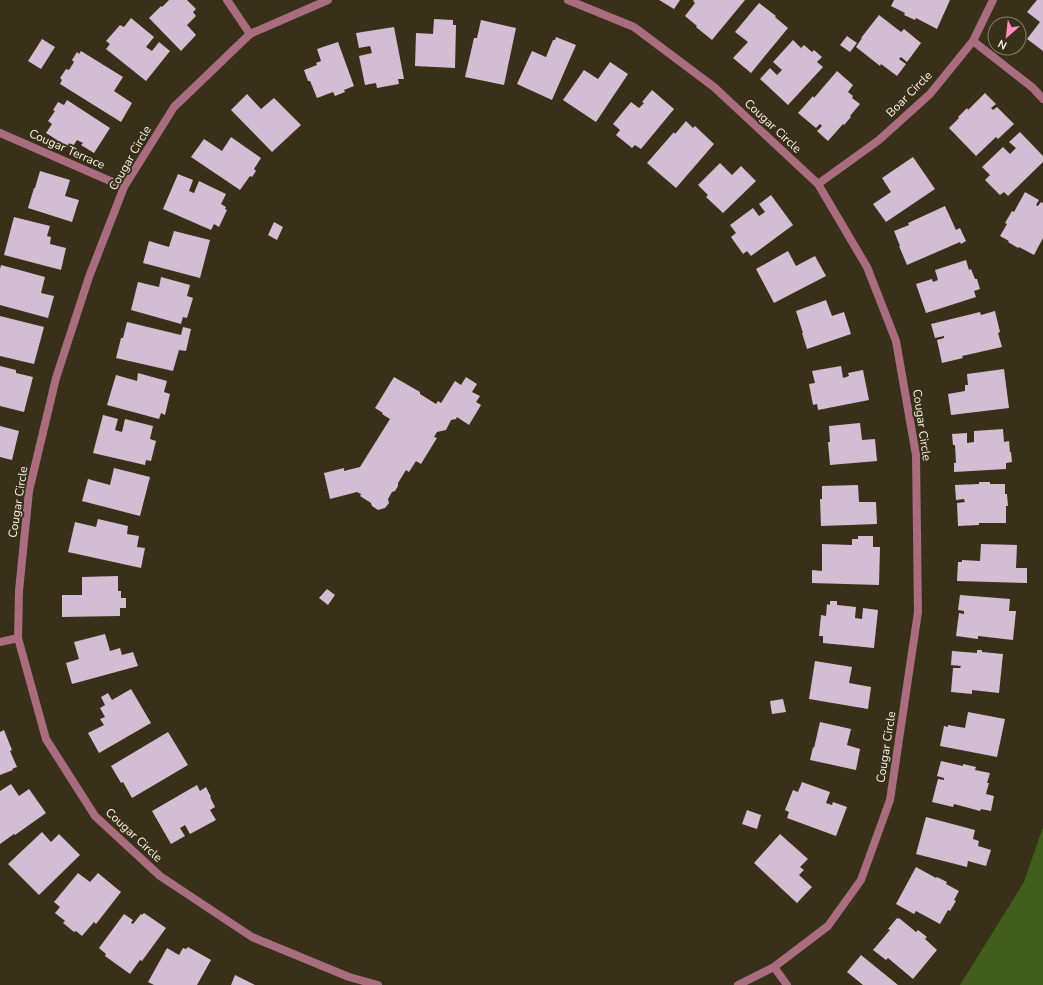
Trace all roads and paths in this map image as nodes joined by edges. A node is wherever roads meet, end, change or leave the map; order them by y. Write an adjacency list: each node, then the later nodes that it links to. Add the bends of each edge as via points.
1 (227, 0): 5 (street)
2 (328, 0): 5 (street, Cougar Circle)
3 (568, 0): 9 (street, Cougar Circle, via 634,27 714,87)
4 (993, 0): 6 (street, Boar Circle)
5 (250, 34): 10 (street, Cougar Circle, via 174,107)
6 (973, 41): 7 (street, via 1033,88); 9 (street, Boar Circle, via 930,94 878,140)
7 (1043, 99)
8 (0, 133): 10 (street, Cougar Terrace)
9 (818, 184): 13 (street, Cougar Circle, via 867,268 896,341 916,454 918,612 890,800 861,880 828,926)
10 (124, 187): 11 (street, Cougar Circle, via 89,278 56,378 29,491 18,590)
11 (18, 638): 12 (street); 14 (street, Cougar Circle, via 46,739 95,816 160,876 252,937 349,977)
12 (0, 642)
13 (774, 967): 15 (street, Cougar Circle); 16 (street)
14 (378, 985)
15 (738, 985)
16 (787, 985)

